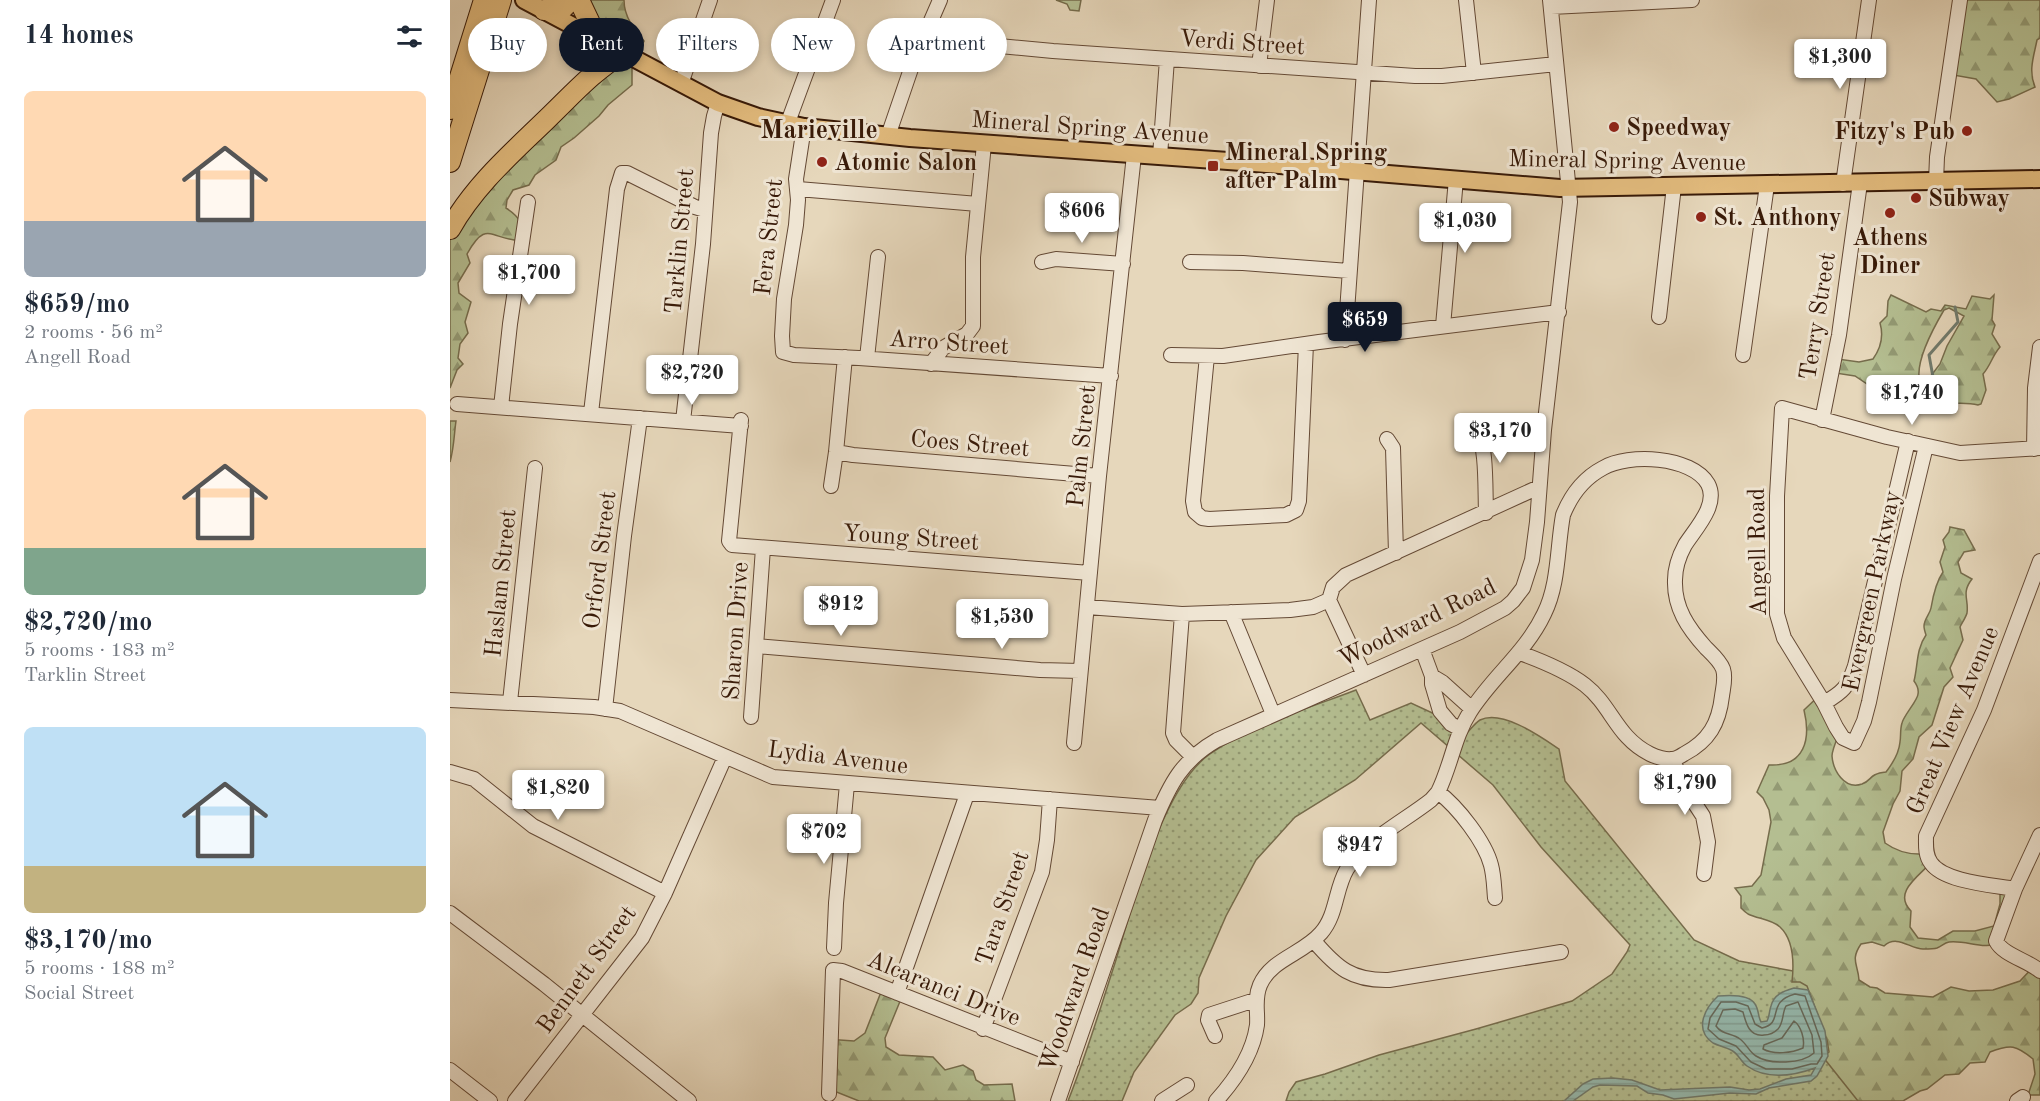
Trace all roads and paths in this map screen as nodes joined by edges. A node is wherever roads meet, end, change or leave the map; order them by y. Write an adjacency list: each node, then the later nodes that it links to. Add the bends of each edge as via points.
1 (524, 0): 15 (main road, Mineral Spring Avenue)
2 (571, 0): 15 (highway, via 562,9)
3 (579, 0): 17 (highway)
4 (710, 0): 28 (street)
5 (833, 0): 31 (street, Fera Street)
6 (940, 0): 18 (street)
7 (1267, 0): 23 (street)
8 (1369, 0): 26 (street)
9 (1466, 0): 27 (street)
10 (1692, 0): 13 (street)
11 (1869, 0): 41 (street, Terry Street)
12 (1960, 0): 40 (street)
13 (1550, 4): 22 (street, Woodward Road)
14 (489, 9): 30 (highway); 36 (highway)
15 (544, 10): 16 (main road, Mineral Spring Avenue)
16 (559, 18)
17 (588, 18)
18 (933, 18)
19 (1007, 47): 20 (street, Verdi Street)
20 (1167, 59): 23 (street, Verdi Street); 35 (street)
21 (644, 64): 28 (main road, Mineral Spring Avenue)
22 (1556, 64): 27 (street, Verdi Street); 43 (street, Woodward Road)
23 (1259, 66): 26 (street, Verdi Street)
24 (595, 72): 49 (highway, via 493,171)
25 (910, 72): 32 (street)
26 (1364, 73): 27 (street, Verdi Street); 37 (street)
27 (1474, 73)
28 (681, 84): 29 (main road, Mineral Spring Avenue)
29 (718, 102): 31 (main road, Mineral Spring Avenue); 48 (street, Tarklin Street, via 711,133)
30 (450, 109)
31 (795, 126): 32 (main road, Mineral Spring Avenue); 45 (street, Fera Street)
32 (888, 136): 33 (main road, Mineral Spring Avenue)
33 (984, 144): 34 (main road, Mineral Spring Avenue); 47 (street)
34 (1134, 155): 35 (main road, Mineral Spring Avenue); 53 (street, Palm Street)
35 (1160, 156): 37 (main road, Mineral Spring Avenue)
36 (450, 162)
37 (1357, 171): 38 (main road, Mineral Spring Avenue); 54 (street)
38 (1456, 179): 43 (main road, Mineral Spring Avenue); 57 (street)
39 (2040, 180): 40 (main road, Mineral Spring Avenue)
40 (1936, 182): 41 (main road, Mineral Spring Avenue)
41 (1851, 183): 42 (main road, Mineral Spring Avenue); 73 (street, Terry Street, via 1839,335)
42 (1767, 185): 44 (main road, Mineral Spring Avenue); 62 (street)
43 (1568, 186): 44 (main road, Mineral Spring Avenue); 55 (street, Woodward Road, via 1570,202)
44 (1674, 186): 56 (street)
45 (798, 189): 47 (street); 61 (street, Fera Street, via 784,298)
46 (528, 202): 70 (street)
47 (978, 204): 67 (street, via 972,326 967,334 943,348)
48 (705, 210): 71 (street, via 622,173); 74 (street, Tarklin Street)
49 (450, 229)
50 (878, 257): 66 (street)
51 (1042, 262): 53 (street, via 1065,259)
52 (1190, 262): 54 (street)
53 (1123, 264): 68 (street, Palm Street)
54 (1349, 272): 58 (street)
55 (1559, 312): 57 (street); 84 (street, Woodward Road)
56 (1659, 317)
57 (1443, 326): 58 (street)
58 (1345, 340): 59 (street)
59 (1306, 344): 64 (street); 64 (street, via 1299,501 1296,510 1286,515 1209,519 1194,512)
60 (2040, 347): 79 (street, via 2035,388)
61 (783, 352): 65 (street, Arro Street)
62 (1743, 355)
63 (1171, 356): 64 (street)
64 (1207, 356)
65 (845, 357): 66 (street, Arro Street); 80 (street)
66 (867, 358): 67 (street, Arro Street)
67 (931, 364): 68 (street, Arro Street)
68 (1111, 376): 82 (street, Palm Street)
69 (457, 404): 70 (street)
70 (501, 407): 71 (street)
71 (591, 414): 72 (street)
72 (640, 418): 74 (street); 103 (street, Orford Street)
73 (1822, 420): 77 (street); 102 (street, Angell Road, via 1782,408 1777,614 1784,638)
74 (683, 421): 86 (street, Young Street, via 741,423 730,543)
75 (1476, 422): 85 (street, via 1485,462)
76 (1387, 439): 87 (street, via 1393,448)
77 (1908, 441): 78 (street); 102 (street, Evergreen Parkway, via 1855,666 1845,689)
78 (1926, 446): 79 (street, via 1960,453); 109 (street, Evergreen Parkway, via 1869,702)
79 (2037, 448)
80 (836, 452): 82 (street, Coes Street); 83 (street)
81 (535, 468): 101 (street, Haslam Street)
82 (1099, 476): 89 (street, Palm Street)
83 (831, 486)
84 (1539, 487): 85 (street); 95 (street, Woodward Road, via 1532,560 1523,588 1514,601)
85 (1486, 513): 87 (street)
86 (763, 549): 89 (street, Young Street); 94 (street, Sharon Drive)
87 (1396, 553): 90 (street, via 1346,575 1333,587)
88 (2040, 561): 121 (street, Great View Avenue, via 1984,710 1926,836 1927,855 1939,871)
89 (1090, 573): 91 (street, Palm Street)
90 (1329, 600): 92 (street, via 1290,610); 98 (street)
91 (1087, 607): 93 (street); 97 (street, Palm Street)
92 (1231, 612): 93 (street); 105 (street)
93 (1182, 614): 111 (street, via 1173,733)
94 (758, 646): 97 (street); 106 (street, Sharon Drive)
95 (1422, 649): 98 (street, Woodward Road); 99 (street)
96 (1520, 653): 104 (street); 112 (street, via 1585,686 1631,741 1655,756); 112 (street, via 1549,601 1563,515 1582,483 1604,467 1630,459 1677,463 1700,476 1711,494 1710,504 1679,560 1676,597 1684,622 1715,657 1724,680 1714,728 1706,739)
97 (1080, 671): 108 (street, Palm Street)
98 (1364, 675): 105 (street, Woodward Road)
99 (1432, 676): 104 (street); 107 (street, via 1440,711)
100 (450, 700): 101 (street, Lydia Avenue)
101 (510, 702): 103 (street, Lydia Avenue)
102 (1824, 703): 109 (street, Angell Road, via 1843,738)
103 (605, 708): 110 (street, Lydia Avenue)
104 (1472, 709): 107 (street)
105 (1273, 714): 111 (street, Woodward Road, via 1217,740)
106 (751, 717)
107 (1460, 729): 115 (street)
108 (1074, 743)
109 (1854, 743)
110 (725, 757): 114 (street, Lydia Avenue, via 773,777); 122 (street, Bennett Street)
111 (1193, 757): 118 (street, Woodward Road, via 1175,777)
112 (1673, 760): 120 (street, via 1684,787 1703,816 1708,842)
113 (450, 772): 122 (street, via 474,779 533,826)
114 (847, 784): 116 (street, Lydia Avenue); 126 (street)
115 (1438, 792): 123 (street, via 1459,813 1488,856); 125 (street, via 1356,857 1344,876 1329,921)
116 (967, 794): 117 (street, Lydia Avenue); 129 (street)
117 (1050, 799): 118 (street, Lydia Avenue); 132 (street, Tara Street, via 1042,872)
118 (1160, 808): 134 (street, Woodward Road)
119 (2040, 835): 121 (street)
120 (1704, 874)
121 (2015, 889): 128 (street, via 1996,941 2006,952)
122 (665, 893): 131 (street, Bennett Street, via 642,938)
123 (1495, 898)
124 (450, 913): 131 (street)
125 (1314, 941): 127 (street, via 1344,971 1375,980); 130 (street, via 1268,971)
126 (834, 948)
127 (1561, 952)
128 (2040, 971)
129 (897, 993): 132 (street, Alcaranci Drive); 137 (street, Alcaranci Drive, via 833,970)
130 (1255, 1000): 133 (street, via 1209,1015); 138 (street, via 1253,1045)
131 (582, 1017): 140 (street, Bennett Street); 141 (street)
132 (984, 1029): 134 (street, Alcaranci Drive)
133 (1215, 1036)
134 (1072, 1062): 142 (street, Woodward Road)
135 (450, 1070): 139 (street)
136 (1187, 1085): 143 (street)
137 (829, 1094)
138 (1221, 1100)
139 (490, 1101)
140 (515, 1101)
141 (689, 1101)
142 (1058, 1101)
143 (1162, 1101)

